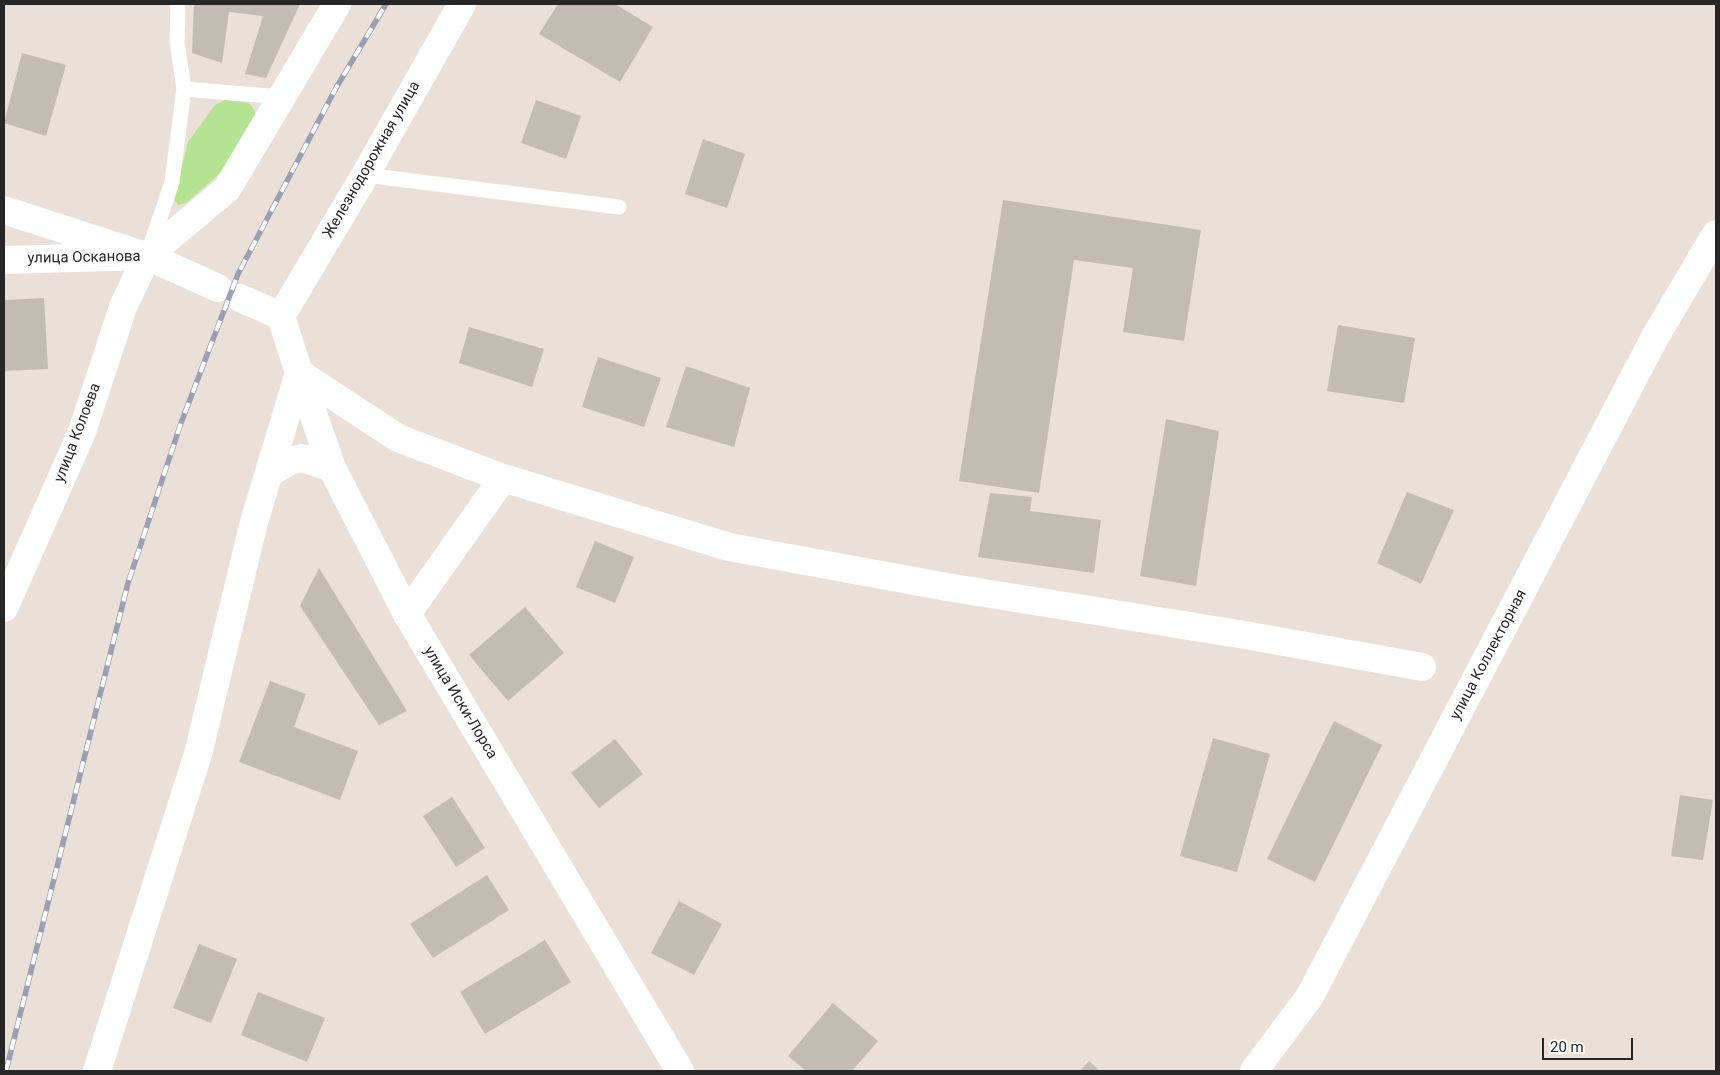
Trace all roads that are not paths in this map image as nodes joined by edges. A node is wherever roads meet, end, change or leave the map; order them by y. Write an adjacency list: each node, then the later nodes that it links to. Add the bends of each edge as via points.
1 (178, 4): 4 (lane, via 177,42)
2 (337, 4): 5 (street)
3 (462, 4): 6 (street, Железнодорожная улица)
4 (184, 89): 5 (lane); 10 (lane, via 172,182)
5 (282, 97): 10 (street, via 227,189)
6 (365, 175): 7 (lane); 12 (street, Железнодорожная улица)
7 (619, 207)
8 (4, 210): 10 (street)
9 (1716, 234): 22 (street, улица Коллекторная, via 1655,337 1310,996)
10 (147, 256): 11 (street, улица Осканова); 12 (street, улица Осканова); 17 (street, улица Колоева, via 123,307 82,432)
11 (4, 260)
12 (281, 316): 13 (street, улица Иски-Лорса)
13 (299, 373): 14 (street, улица Иски-Лорса); 15 (street); 16 (street, via 398,438)
14 (332, 468): 15 (street, via 302,458); 18 (street, улица Иски-Лорса)
15 (269, 473): 20 (street, via 254,522 198,754)
16 (503, 478): 18 (street); 19 (street, via 729,547)
17 (4, 608)
18 (407, 614): 21 (street, улица Иски-Лорса)
19 (1422, 668)
20 (98, 1071)
21 (680, 1071)
22 (1254, 1071)

